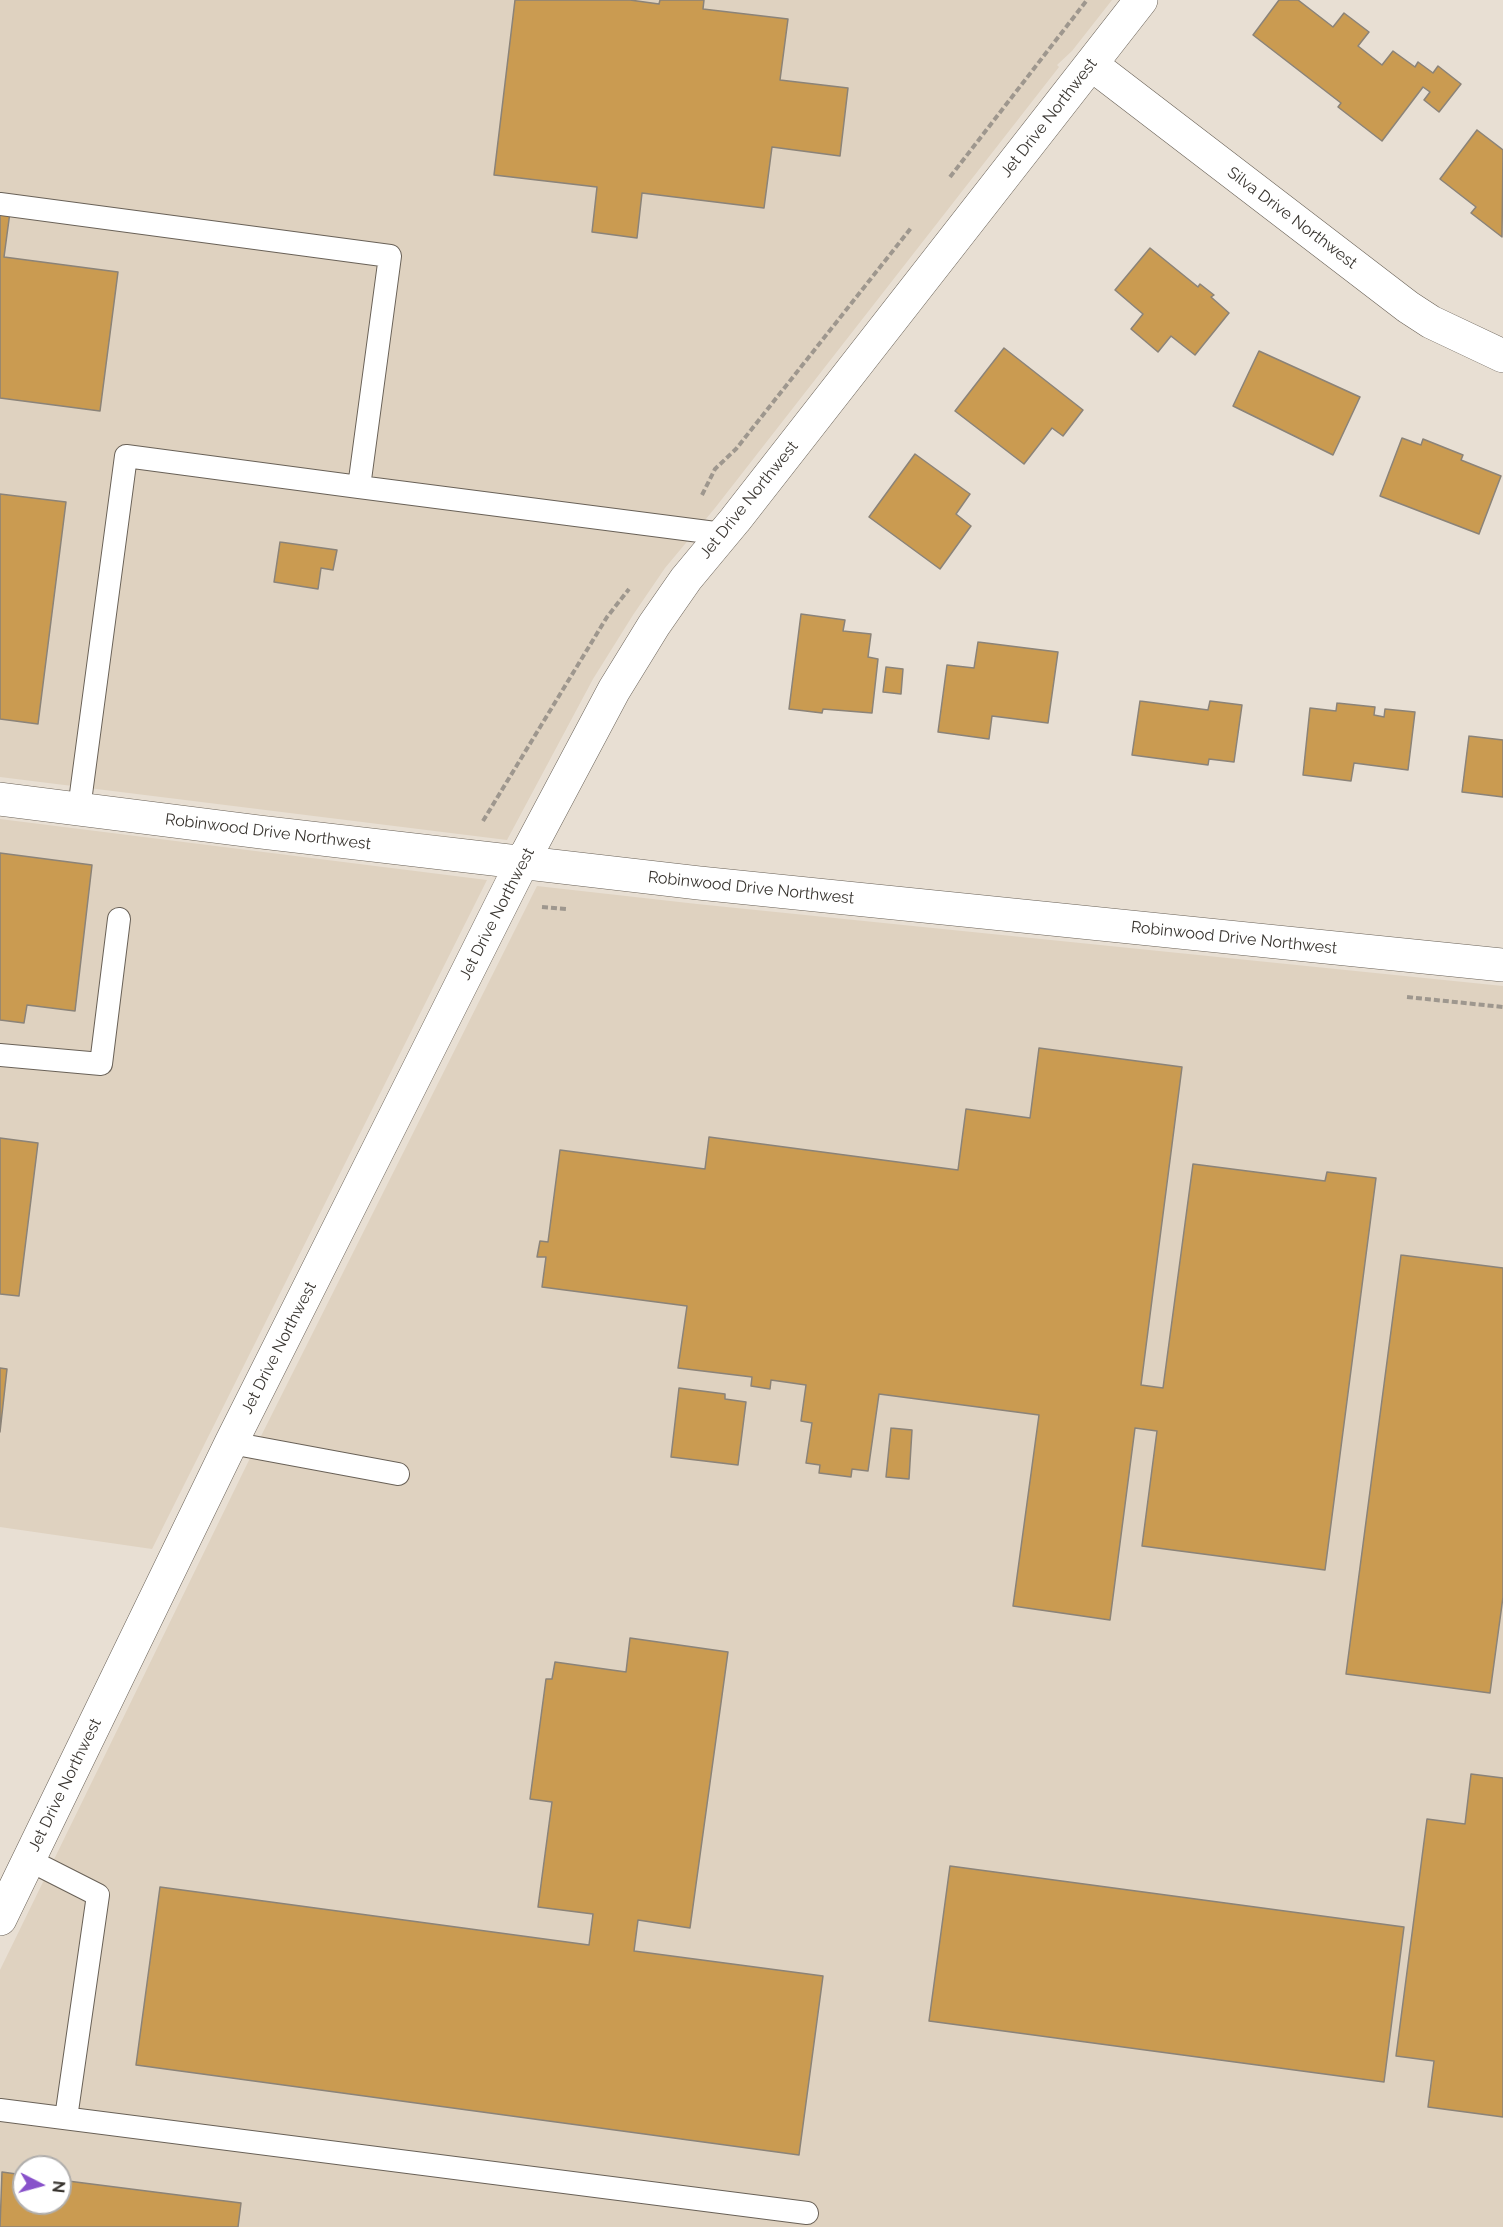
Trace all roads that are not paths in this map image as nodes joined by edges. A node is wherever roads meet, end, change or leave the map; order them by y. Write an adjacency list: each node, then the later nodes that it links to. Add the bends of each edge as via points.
1 (1141, 0): 2 (street, Jet Drive Northwest)
2 (1091, 64): 4 (street, Silva Drive Northwest, via 1408,307); 6 (street, Jet Drive Northwest)
3 (0, 204): 5 (lane, via 390,256)
4 (1503, 356)
5 (358, 487): 6 (lane); 8 (lane, via 126,456)
6 (723, 534): 9 (street, Jet Drive Northwest, via 654,625 614,690)
7 (0, 798): 8 (street, Robinwood Drive Northwest)
8 (79, 809): 9 (street, Robinwood Drive Northwest)
9 (522, 863): 11 (street, Robinwood Drive Northwest); 13 (street, Jet Drive Northwest)
10 (119, 919): 12 (lane, via 101,1064)
11 (1503, 965)
12 (0, 1055)
13 (231, 1443): 14 (lane); 15 (street, Jet Drive Northwest)
14 (398, 1474)
15 (29, 1860): 16 (street, Jet Drive Northwest); 18 (lane, via 98,1895)
16 (0, 1919)
17 (0, 2110): 18 (lane)
18 (66, 2118): 19 (lane)
19 (807, 2213)

